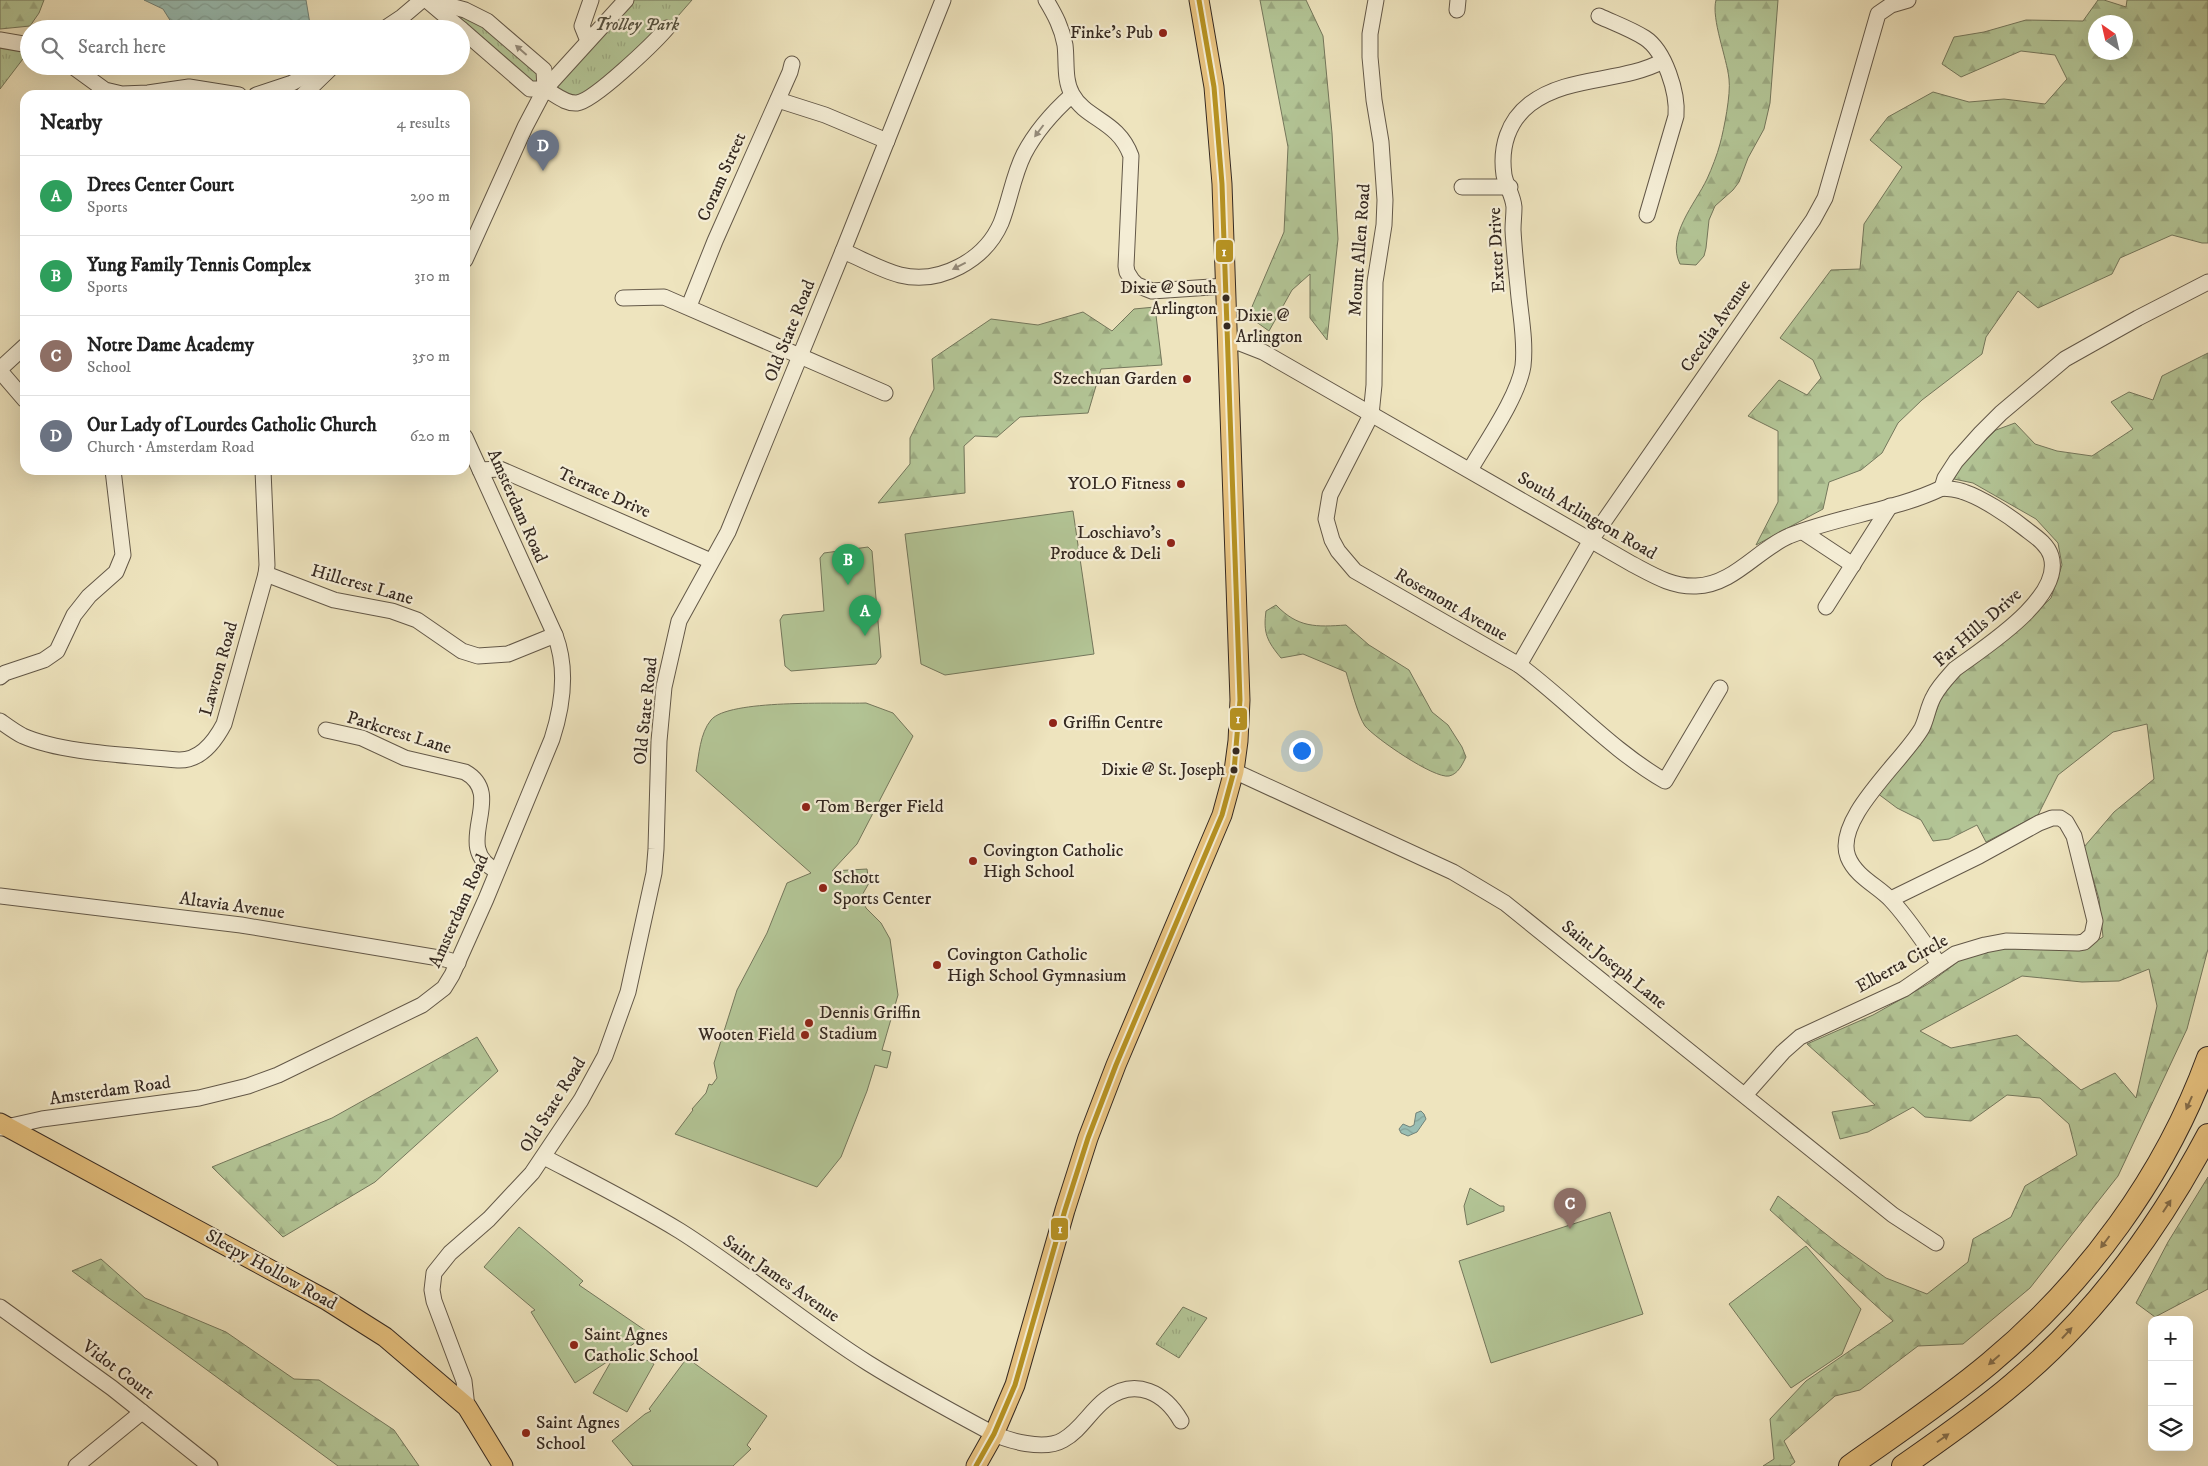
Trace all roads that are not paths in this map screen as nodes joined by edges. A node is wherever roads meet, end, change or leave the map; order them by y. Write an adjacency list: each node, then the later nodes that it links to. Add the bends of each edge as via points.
1 (422, 0): 13 (street)
2 (426, 0): 14 (street)
3 (430, 0): 25 (street, one-way to 3, via 544,70 487,21 465,10)
4 (591, 0): 18 (street, via 582,26)
5 (626, 0): 18 (street)
6 (943, 0): 33 (street, Old State Road)
7 (1046, 0): 31 (street, via 1062,32 1067,84)
8 (1199, 0): 40 (main road, via 1219,136)
9 (1376, 0): 49 (street, Mount Allen Road, via 1370,57 1385,200 1375,282)
10 (1908, 0): 11 (street, Cecelia Avenue)
11 (1882, 4): 58 (street, Cecelia Avenue, via 1825,198)
12 (1599, 16): 20 (street, via 1646,38)
13 (398, 20)
14 (450, 20)
15 (667, 28): 25 (street, via 586,100 567,102)
16 (470, 37): 25 (street, via 530,89)
17 (0, 40): 19 (street)
18 (588, 41): 25 (street)
19 (20, 43)
20 (1662, 61): 35 (street, Exter Drive, via 1646,69 1555,90 1529,105 1509,128 1504,143 1504,175); 36 (street, via 1673,84 1676,116)
21 (792, 64): 32 (street, Coram Street)
22 (84, 75): 26 (street)
23 (307, 75): 29 (street)
24 (324, 75): 30 (street)
25 (545, 89): 37 (street)
26 (105, 90)
27 (171, 90): 28 (street, via 188,87)
28 (207, 90)
29 (271, 90)
30 (308, 90)
31 (1072, 94): 38 (street, one-way to 38, via 1039,130 1025,153 1001,223 987,245 972,259 948,271 924,277 900,275); 40 (street, via 1084,108 1113,128 1132,156 1126,266 1137,286 1152,291)
32 (778, 100): 33 (street, via 825,115); 42 (street, Coram Street)
33 (887, 142): 38 (street, Old State Road)
34 (1462, 187): 35 (street)
35 (1510, 187): 52 (street, Exter Drive, via 1523,334 1522,368 1514,392)
36 (1647, 215)
37 (470, 249)
38 (843, 251): 45 (street, Old State Road)
39 (2208, 282): 55 (street, via 2065,359 1981,433 1956,461)
40 (1226, 286): 43 (main road)
41 (623, 298): 42 (street, via 664,297)
42 (689, 306): 45 (street)
43 (1228, 343): 49 (street, South Arlington Road, via 1240,342 1263,352); 69 (main road, via 1240,700)
44 (20, 351): 46 (street)
45 (800, 356): 47 (street); 59 (street, Old State Road, via 728,532)
46 (0, 370): 48 (street)
47 (885, 393)
48 (20, 394)
49 (1371, 415): 52 (street, South Arlington Road); 64 (street, Rosemont Avenue, via 1338,476 1328,502 1327,527 1338,551 1355,570)
50 (470, 448): 51 (street, Amsterdam Road)
51 (480, 470): 59 (street, Terrace Drive, via 500,469); 63 (street, Amsterdam Road)
52 (1470, 470): 58 (street, South Arlington Road)
53 (114, 475): 65 (street, via 123,555 116,572 79,609 58,651)
54 (263, 475): 61 (street, Lawton Road)
55 (1942, 488): 56 (street, South Arlington Road); 72 (street, Far Hills Drive, via 1974,496 2018,523 2043,543 2050,554 2052,568 2048,584 2034,606 1944,681 1934,696 1921,729 1853,821 1847,842 1849,859 1866,880)
56 (1890, 506): 57 (street, South Arlington Road); 60 (street)
57 (1803, 532): 58 (street, South Arlington Road, via 1788,537 1723,578 1696,586 1664,581); 60 (street)
58 (1591, 540): 64 (street, Cecelia Avenue)
59 (711, 561): 79 (street, Old State Road, via 680,621 664,687 654,873 628,992 592,1083)
60 (1854, 566): 62 (street)
61 (266, 574): 63 (street, Hillcrest Lane, via 334,600 392,611 417,620 462,651 478,656 508,654); 67 (street, Lawton Road, via 224,724 201,754 178,760 50,745 23,736)
62 (1826, 607)
63 (555, 635): 70 (street, Amsterdam Road, via 562,653 560,715)
64 (1519, 666): 66 (street, Rosemont Avenue, via 1641,768 1664,781)
65 (0, 677)
66 (1720, 688)
67 (0, 721)
68 (326, 730): 70 (street, Parkcrest Lane, via 362,738 404,758 472,776 482,797 476,837 478,853 485,865)
69 (1234, 771): 76 (street, Saint Joseph Lane, via 1453,872 1505,903); 85 (main road, via 1222,816 1088,1138 1021,1366)
70 (497, 871): 73 (street, Amsterdam Road)
71 (0, 896): 73 (street, Altavia Avenue, via 241,925)
72 (1891, 900): 74 (street, Far Hills Drive); 74 (street, Elberta Circle, via 2039,823 2052,818 2066,822 2074,836 2093,909 2092,935 2078,943 2006,942 1985,945 1955,954)
73 (458, 963): 77 (street, Amsterdam Road, via 444,988 422,1005 278,1075 248,1086 199,1098)
74 (1939, 964): 76 (street, Elberta Circle, via 1904,989 1800,1037)
75 (2208, 1058): 90 (highway, one-way to 90, via 2184,1116 2158,1164 2129,1210 2072,1283 1992,1362)
76 (1746, 1095): 80 (street, Saint Joseph Lane, via 1894,1215)
77 (2, 1126): 82 (main road, Sleepy Hollow Road, via 347,1312 397,1347)
78 (2208, 1135): 91 (highway, one-way to 78, via 2013,1384 2096,1302 2152,1230)
79 (544, 1157): 82 (street, Old State Road, via 517,1190 450,1253 434,1273 434,1301 464,1381); 85 (street, Saint James Avenue, via 679,1231 867,1363)
80 (1936, 1243)
81 (0, 1308): 83 (street, Vidot Court)
82 (467, 1407): 88 (main road, Sleepy Hollow Road)
83 (142, 1412): 86 (street); 87 (street, Vidot Court)
84 (1181, 1421): 85 (street, Saint James Avenue, via 1162,1397 1145,1389 1133,1389 1106,1398 1073,1433 1054,1444 1028,1444)
85 (994, 1434): 89 (main road)
86 (76, 1466)
87 (210, 1466)
88 (503, 1466)
89 (976, 1466)
90 (1850, 1466)
91 (1903, 1466)

